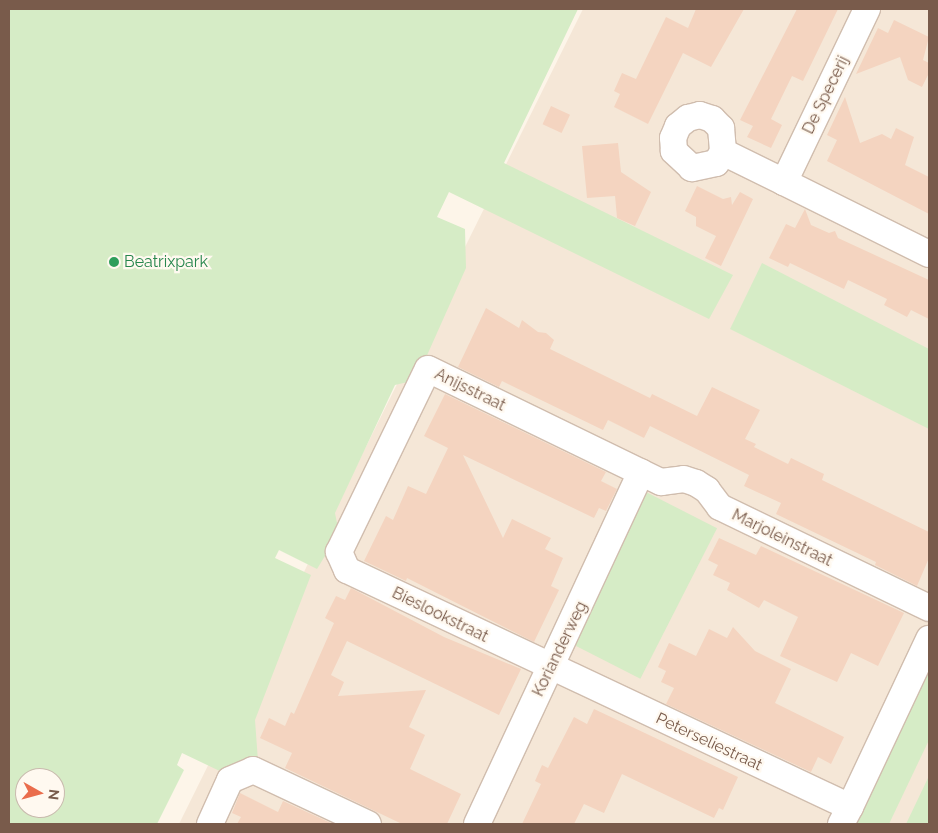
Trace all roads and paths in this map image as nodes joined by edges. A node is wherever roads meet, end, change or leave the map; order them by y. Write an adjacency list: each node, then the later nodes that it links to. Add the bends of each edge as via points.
1 (868, 9): 3 (street, De Specerij)
2 (723, 152): 3 (street)
3 (784, 182): 4 (street)
4 (929, 254)
5 (641, 472): 6 (street, Anijsstraat, via 428,369); 7 (street, Marjoleinstraat, via 662,482 684,479 696,483 729,512); 9 (street, Korianderweg)
6 (339, 552): 9 (street, Bieslookstraat, via 346,570)
7 (929, 608)
8 (929, 639): 10 (street)
9 (551, 669): 10 (street, Peterseliestraat); 13 (street, Korianderweg)
10 (845, 815)
11 (210, 824): 12 (street, via 230,780 253,770)
12 (368, 824)
13 (477, 824)

